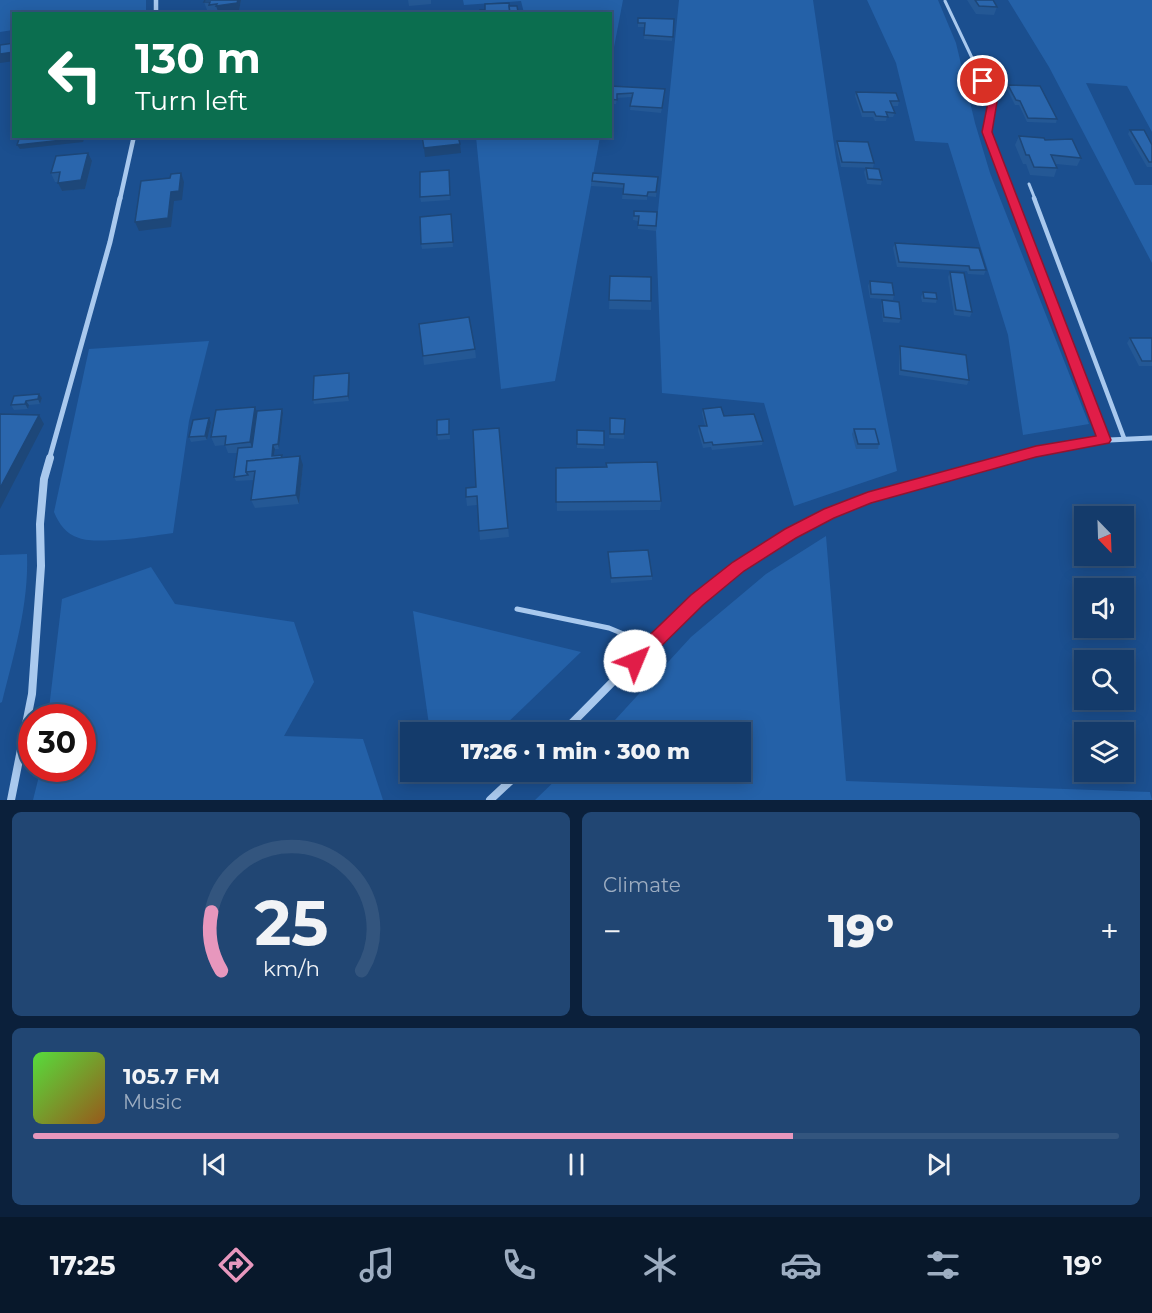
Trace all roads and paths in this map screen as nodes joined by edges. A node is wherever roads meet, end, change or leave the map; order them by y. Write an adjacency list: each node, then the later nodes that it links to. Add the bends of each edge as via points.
1 (945, 1): 6 (lane, via 993,102 987,132)
2 (134, 138): 11 (street, via 110,242 44,479 32,694)
3 (1029, 184): 4 (lane)
4 (1124, 438): 5 (street); 6 (street)
5 (1152, 438)
6 (1104, 440): 8 (street, via 1024,455 868,498 829,513 738,567)
7 (517, 609): 8 (lane, via 609,628)
8 (650, 645): 9 (street)
9 (573, 722)
10 (509, 782): 12 (street)
11 (11, 800)
12 (490, 800)

